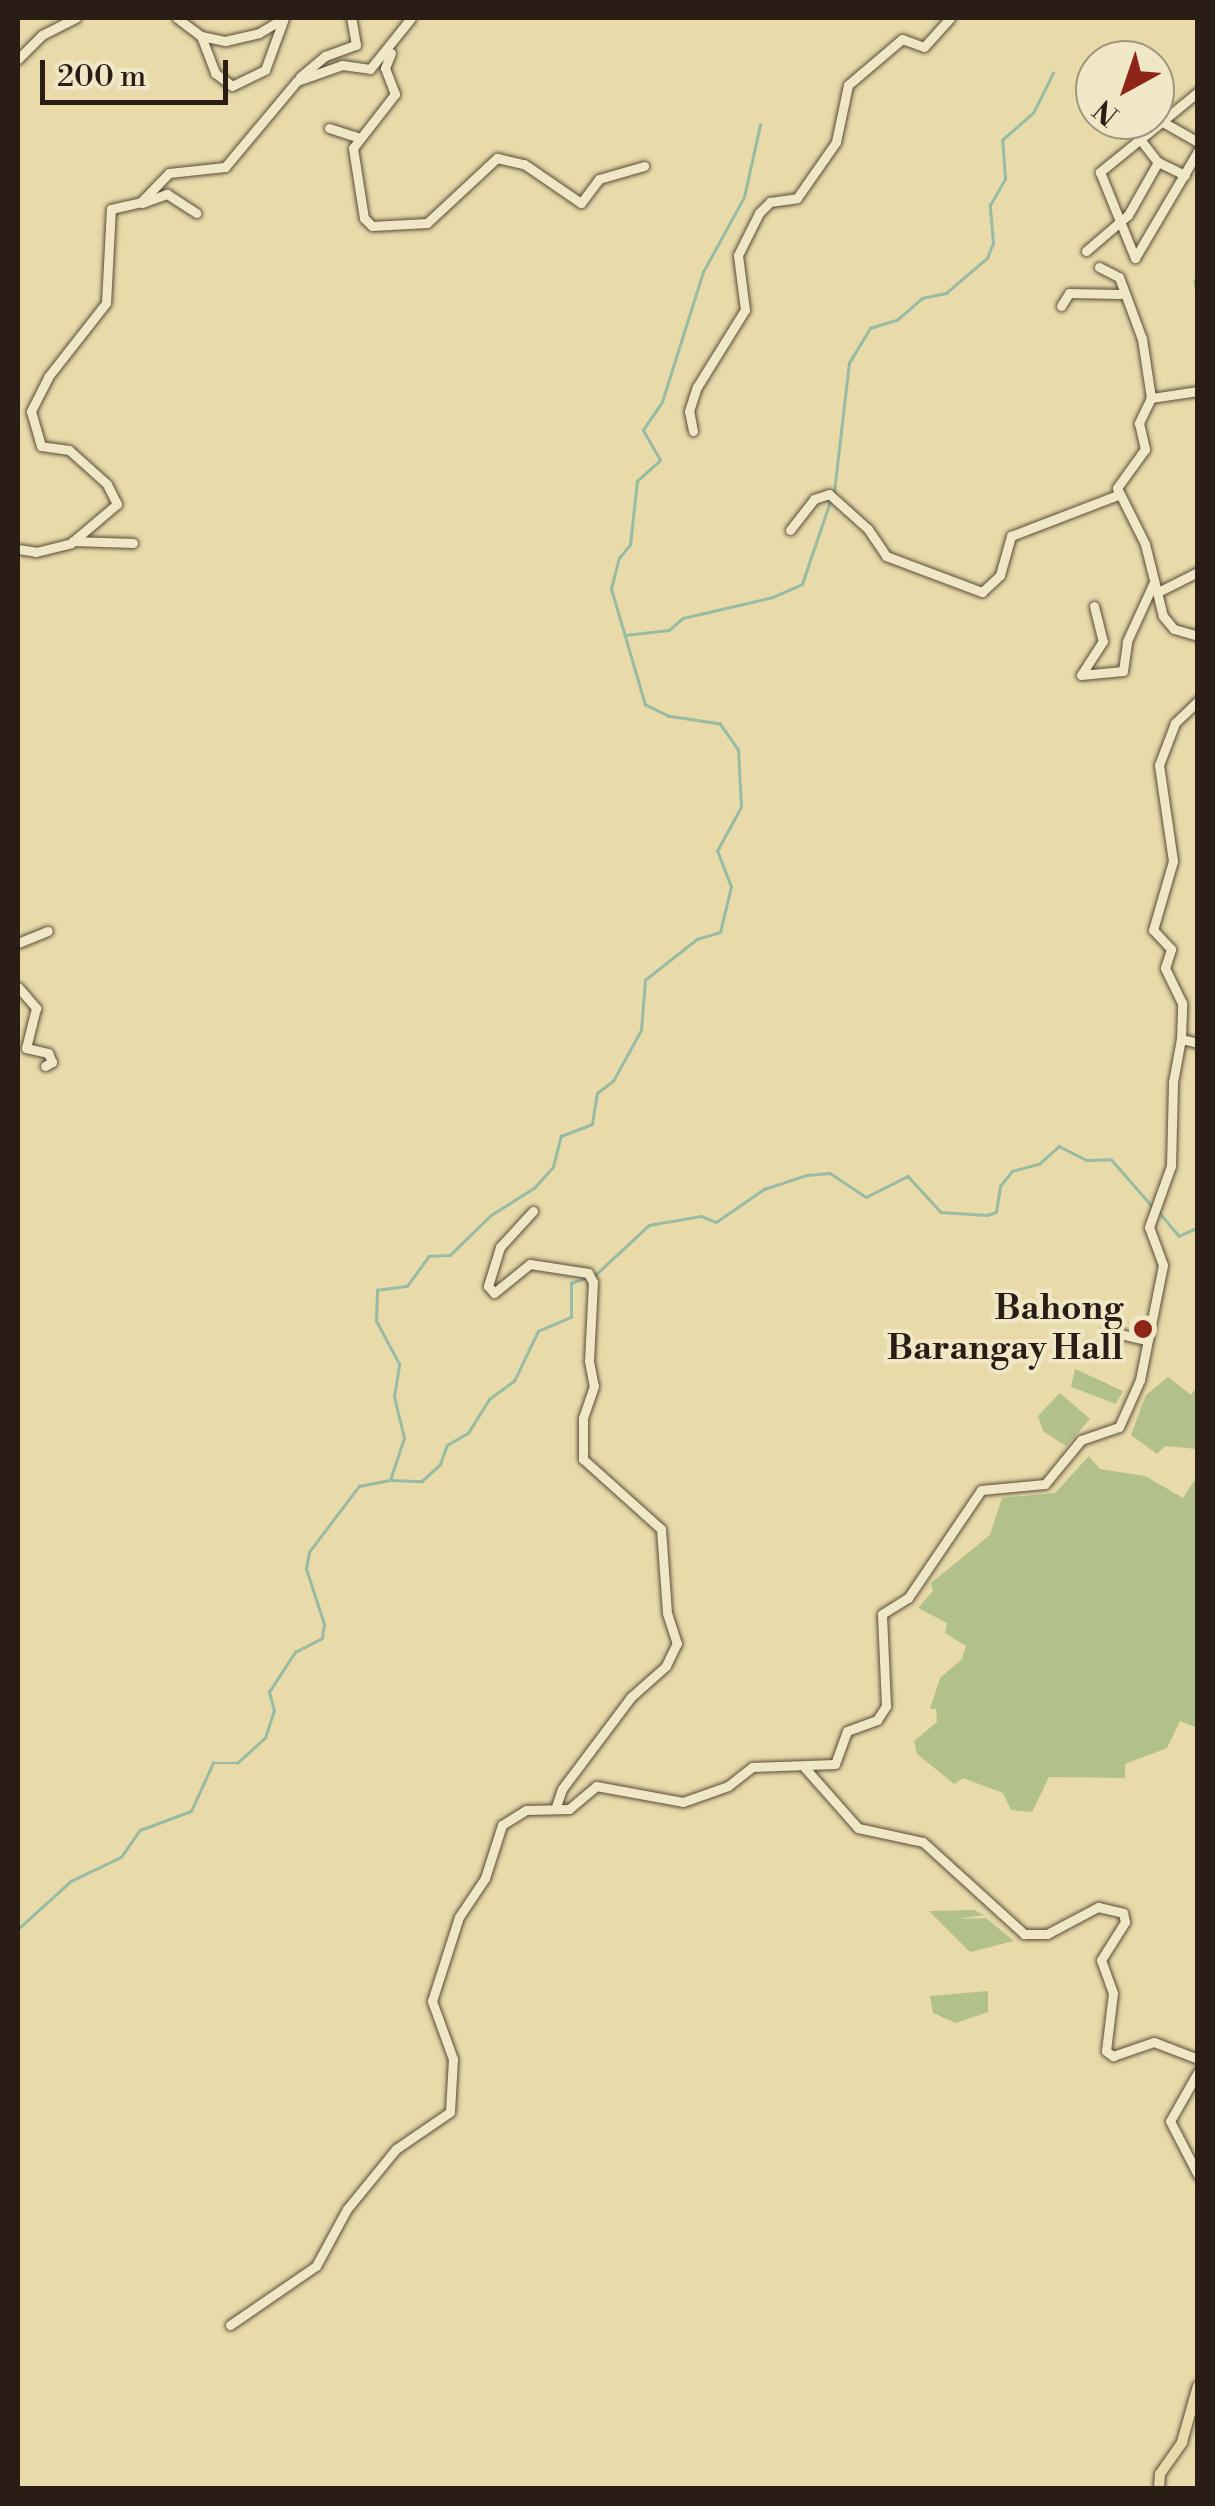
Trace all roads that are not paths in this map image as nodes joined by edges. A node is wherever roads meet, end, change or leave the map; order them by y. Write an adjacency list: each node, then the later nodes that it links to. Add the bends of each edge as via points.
1 (76, 18): 9 (street, via 42,35)
2 (177, 18): 7 (street)
3 (284, 18): 7 (street, via 235,40); 7 (street, via 267,68 232,86 214,73)
4 (351, 18): 10 (street, via 356,45 318,60)
5 (411, 18): 8 (street)
6 (950, 18): 32 (street, via 924,47 902,39 848,85 836,142 796,198 770,202 758,213 738,254 745,310 697,387)
7 (200, 36)
8 (394, 46): 10 (street, via 366,70 342,65); 15 (street, via 385,68 395,94)
9 (18, 59)
10 (297, 81): 23 (street, via 230,163 205,173 169,174)
11 (1198, 92): 12 (street)
12 (1175, 110)
13 (329, 128): 15 (street)
14 (1175, 129): 18 (street)
15 (359, 138): 21 (street, via 353,155 364,218 374,227 427,223 496,158 524,164 582,203 594,181)
16 (1137, 140): 25 (street, via 1100,172)
17 (1141, 140): 20 (street)
18 (1198, 142)
19 (1198, 151): 22 (street)
20 (1158, 162): 22 (street); 25 (street)
21 (644, 166)
22 (1185, 174): 25 (street, via 1139,257 1130,252)
23 (139, 202): 24 (street, via 167,194); 35 (street, via 110,211 106,303 48,377 31,411 41,446 69,450 116,498 115,509)
24 (196, 213)
25 (1119, 224): 26 (street)
26 (1086, 250)
27 (1099, 266): 28 (street, via 1116,274)
28 (1120, 294): 29 (street, via 1069,293); 31 (street, via 1142,339)
29 (1061, 306)
30 (1198, 391): 31 (street)
31 (1151, 398): 33 (street, via 1140,423 1145,449 1119,482)
32 (693, 431)
33 (1118, 495): 34 (street, via 1011,536 1000,575 982,592 886,556 868,529 829,494 814,499); 39 (street)
34 (790, 530)
35 (73, 541): 36 (street); 37 (street, via 49,550)
36 (133, 543)
37 (18, 549)
38 (1198, 572): 40 (street)
39 (1155, 579): 40 (street); 41 (street, via 1127,641 1123,671 1081,675 1103,641)
40 (1158, 592): 42 (street, via 1167,623)
41 (1094, 606)
42 (1198, 636)
43 (1198, 701): 47 (street, via 1175,723 1159,765 1173,861 1153,930 1171,949 1165,968 1182,1002)
44 (48, 931): 45 (street)
45 (18, 942)
46 (18, 987): 49 (street, via 36,1008 26,1048 48,1053 52,1062)
47 (1182, 1039): 48 (street); 52 (street, via 1173,1082 1172,1166 1149,1227 1163,1264)
48 (1198, 1043)
49 (45, 1066)
50 (533, 1211): 54 (street, via 500,1247 488,1286 494,1293 530,1264 588,1273 593,1282 594,1386 582,1418 583,1459 662,1530 677,1644 666,1666 631,1697 562,1789)
51 (1107, 1330): 52 (street)
52 (1146, 1340): 53 (street, via 1140,1380 1116,1430 1080,1440 1045,1484 988,1485 976,1496 908,1598 880,1618 888,1687 881,1716 848,1731 834,1764)
53 (805, 1768): 54 (street, via 752,1767 728,1786 682,1802 596,1786 568,1810); 55 (street, via 858,1828 923,1842 1024,1934 1047,1934 1098,1908 1122,1913 1125,1922 1101,1960 1114,1993 1106,2052 1112,2056 1154,2042)
54 (554, 1809): 58 (street, via 526,1810 497,1831 485,1878 459,1917 432,2001 453,2059 450,2112 396,2149 347,2209 321,2261)
55 (1198, 2059)
56 (1198, 2072): 57 (street, via 1170,2121)
57 (1198, 2175)
58 (230, 2325)
59 (1198, 2386): 60 (main road, via 1182,2442 1160,2474)
60 (1159, 2488)

